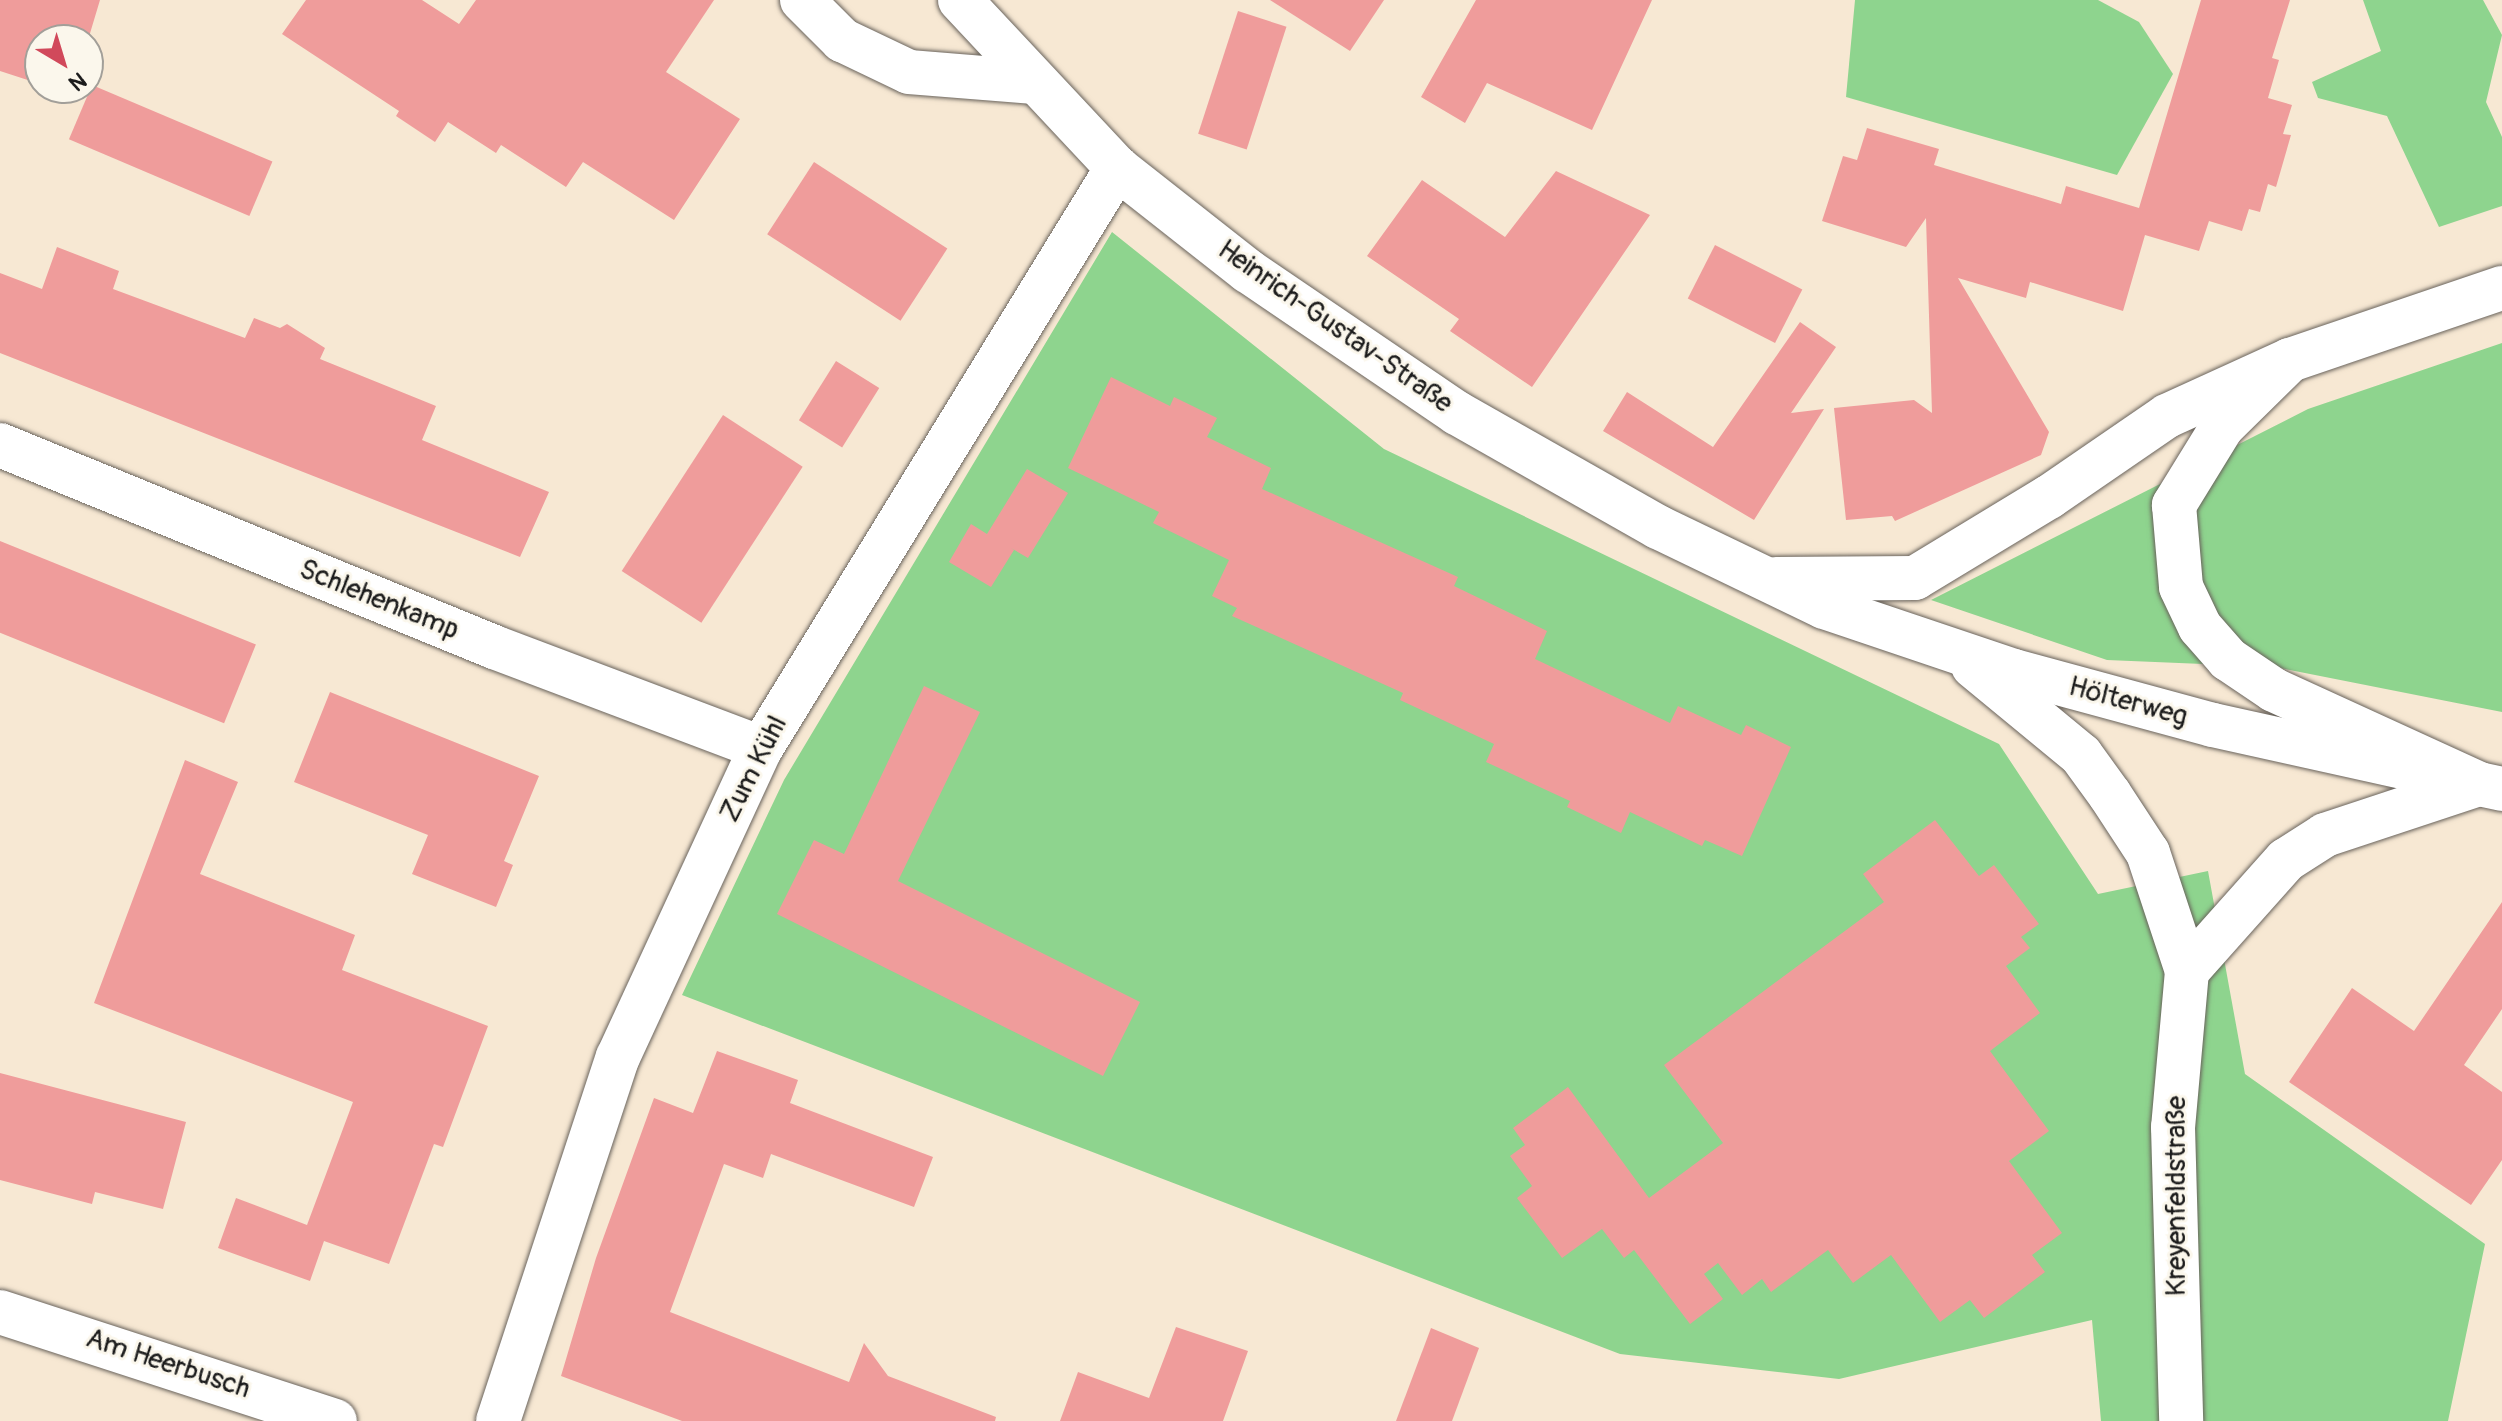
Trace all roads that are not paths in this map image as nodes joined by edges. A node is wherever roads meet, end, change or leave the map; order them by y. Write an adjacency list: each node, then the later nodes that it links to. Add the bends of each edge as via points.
1 (802, 0): 3 (street, via 842,40 909,72)
2 (960, 0): 3 (street, Heinrich-Gustav-Straße)
3 (1032, 82): 4 (street, Heinrich-Gustav-Straße)
4 (1117, 168): 8 (street, Heinrich-Gustav-Straße, via 1309,316 1457,413 1552,471); 10 (street, Zum Kühl)
5 (2502, 288): 6 (street)
6 (2290, 360): 8 (street, via 2167,416 2049,497 1915,578); 11 (street, via 2222,427 2174,505 2181,587 2200,627 2228,659 2274,690)
7 (0, 445): 10 (street, Schlehenkamp, via 479,642)
8 (1766, 579): 9 (street, Hölterweg, via 1824,607)
9 (1958, 653): 11 (street, Hölterweg, via 2213,725); 12 (street, via 2081,755 2110,795 2148,853)
10 (761, 748): 15 (street, Zum Kühl, via 618,1057)
11 (2490, 787): 12 (street, via 2325,835 2286,860)
12 (2187, 971): 16 (street, Kreyenfeldstraße, via 2173,1127)
13 (0, 1312): 14 (street, Am Heerbusch)
14 (335, 1421)
15 (498, 1421)
16 (2181, 1421)

